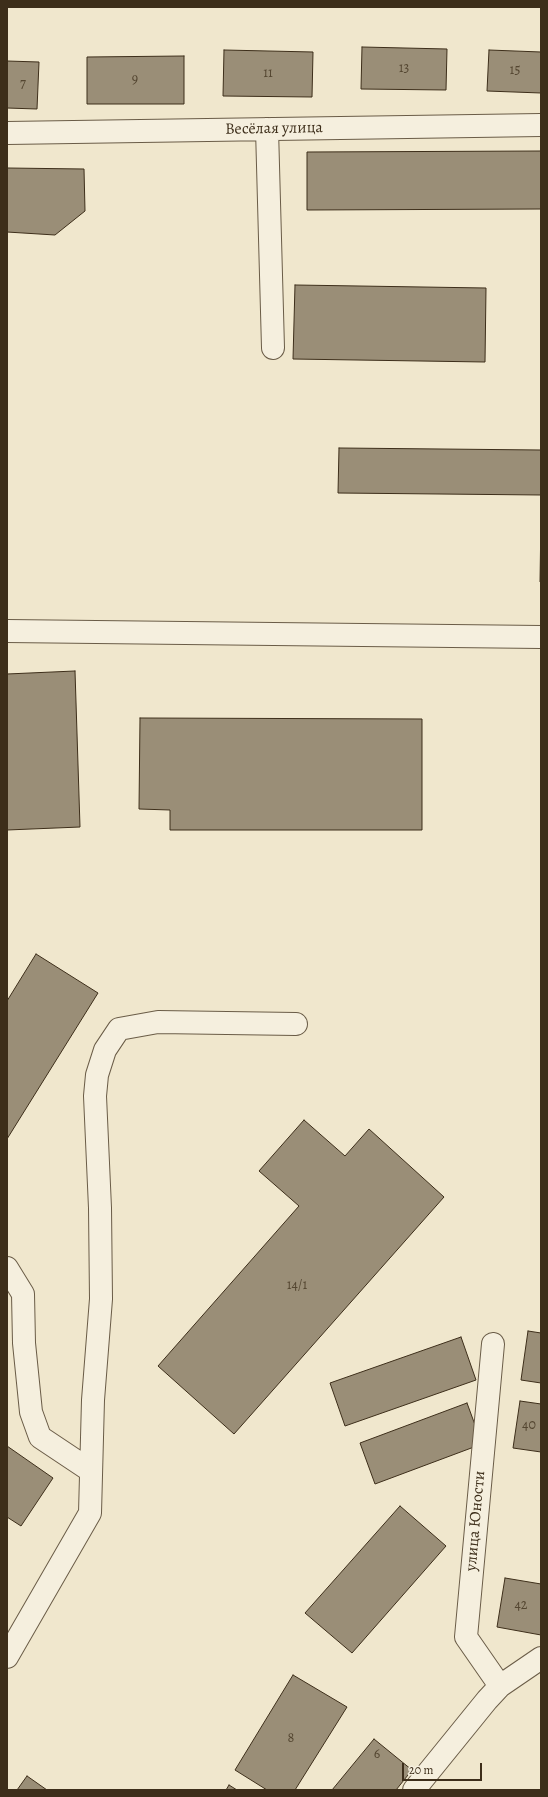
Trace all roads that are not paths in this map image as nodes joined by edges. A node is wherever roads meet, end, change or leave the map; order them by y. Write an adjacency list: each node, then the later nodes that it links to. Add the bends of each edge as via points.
1 (541, 125): 2 (street, Весёлая улица)
2 (267, 129): 3 (street, Весёлая улица); 4 (street)
3 (7, 133)
4 (273, 348)
5 (7, 631): 6 (street)
6 (541, 637)
7 (296, 1024): 10 (street, via 158,1022 119,1029 105,1050 97,1075 95,1096 101,1299 93,1400)
8 (7, 1268): 10 (street, via 23,1294 24,1343 30,1404 40,1437)
9 (493, 1344): 13 (street, улица Юности, via 466,1637)
10 (91, 1471): 11 (street, via 90,1513)
11 (7, 1657)
12 (541, 1658): 13 (street)
13 (500, 1686): 14 (street)
14 (414, 1790)

